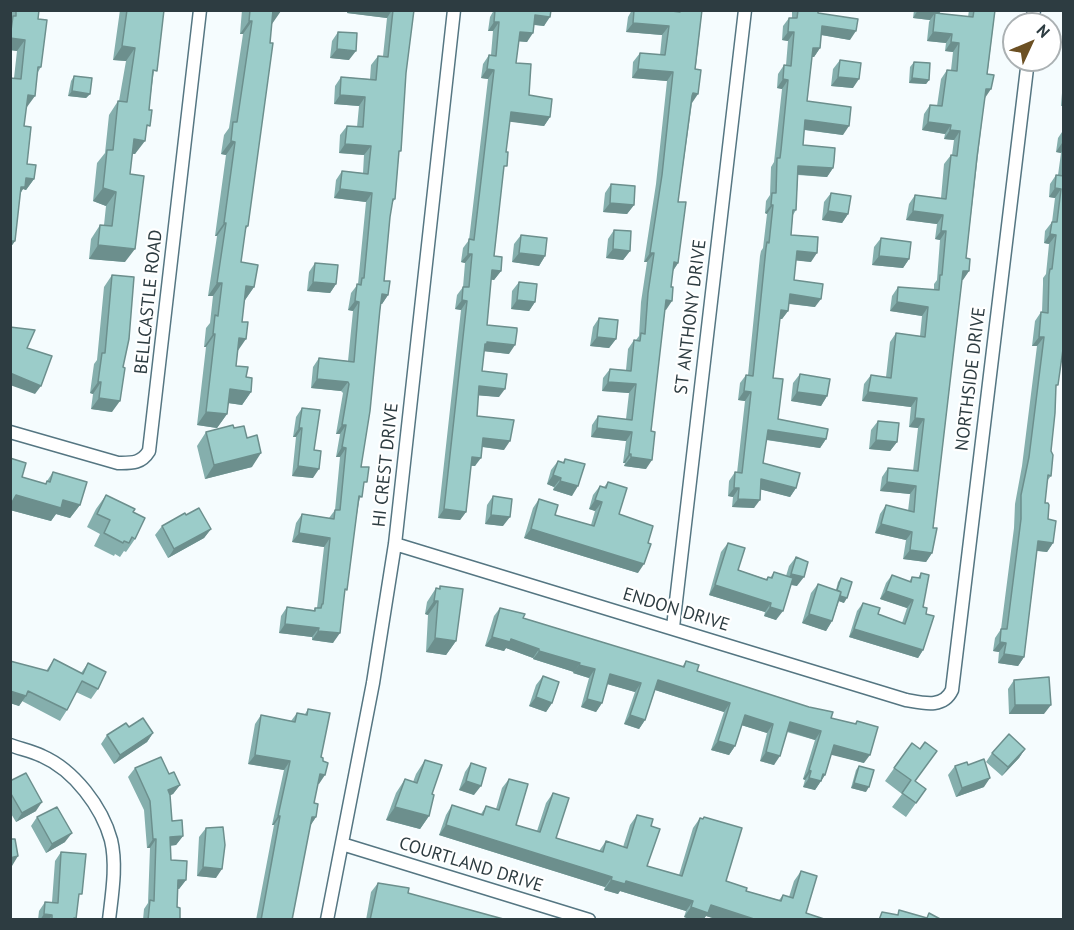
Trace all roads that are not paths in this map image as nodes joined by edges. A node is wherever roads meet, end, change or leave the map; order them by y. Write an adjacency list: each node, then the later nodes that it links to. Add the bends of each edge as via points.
1 (200, 10): 5 (street, BELLCASTLE ROAD, via 149,451 134,463 118,463)
2 (454, 10): 6 (street, HI CREST DRIVE)
3 (745, 10): 7 (street, ST ANTHONY DRIVE)
4 (1027, 72): 8 (street, NORTHSIDE DRIVE, via 952,690)
5 (10, 432)
6 (395, 544): 7 (street, ENDON DRIVE); 10 (street, HI CREST DRIVE)
7 (673, 627): 8 (street, ENDON DRIVE, via 906,700 934,704)
8 (945, 700)
9 (10, 745): 11 (street, via 43,756 69,773 102,817 111,841 113,863)
10 (342, 844): 12 (street, HI CREST DRIVE); 13 (street, COURTLAND DRIVE)
11 (109, 920)
12 (327, 920)
13 (589, 920)

